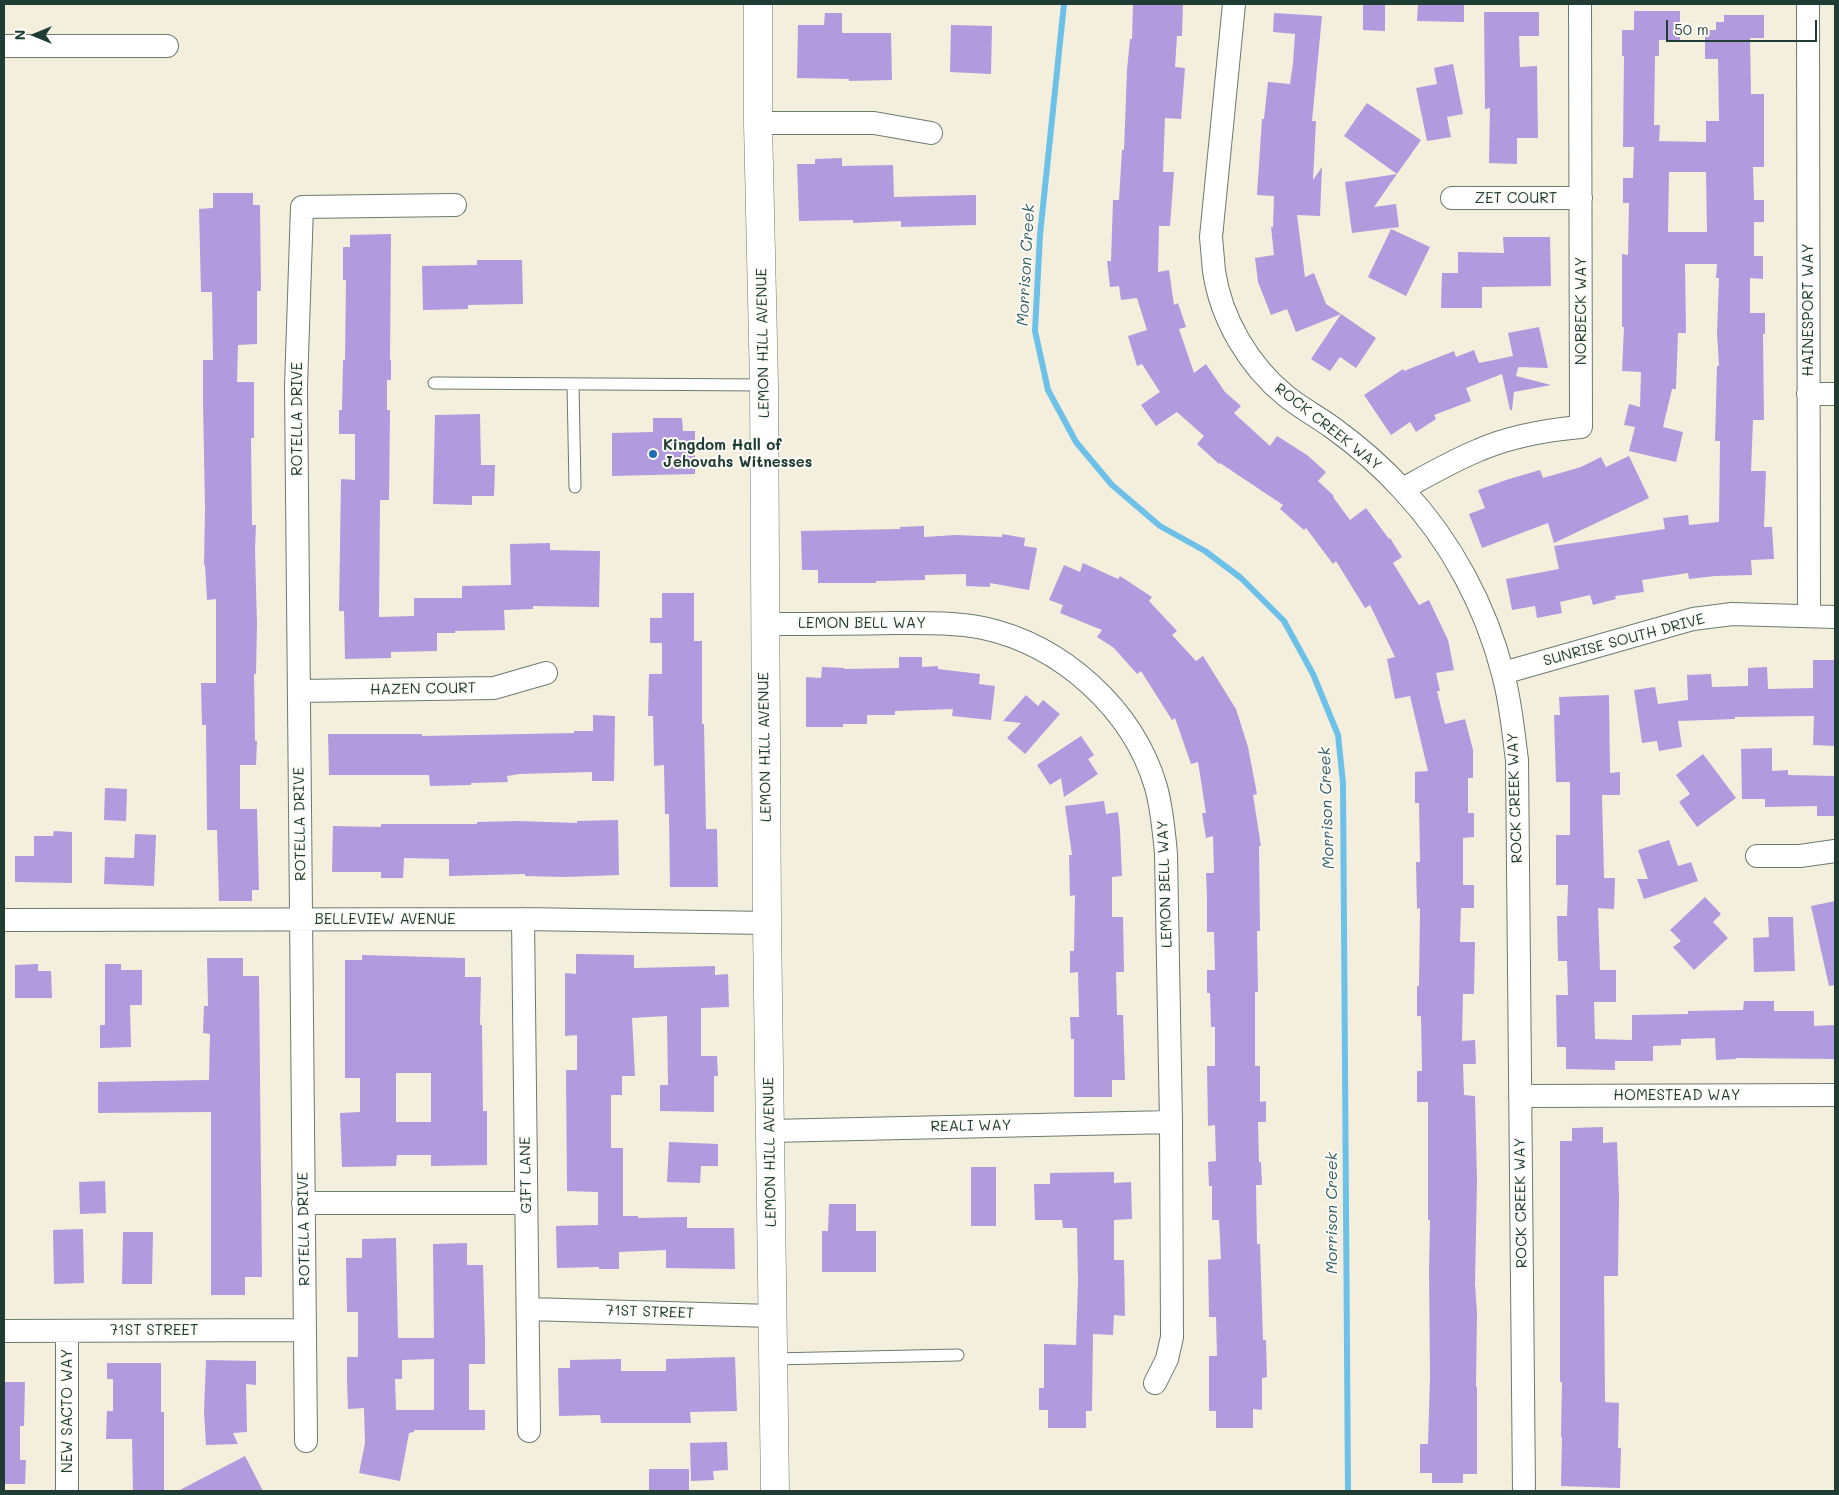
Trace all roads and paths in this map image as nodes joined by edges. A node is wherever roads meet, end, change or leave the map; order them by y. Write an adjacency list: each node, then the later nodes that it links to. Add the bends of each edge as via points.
1 (758, 4): 7 (street, LEMON HILL AVENUE)
2 (1234, 4): 18 (street, ROCK CREEK WAY, via 1212,237 1220,299 1244,350 1266,377 1286,396 1370,457)
3 (1580, 4): 10 (street, NORBECK WAY)
4 (1808, 4): 15 (street, HAINESPORT WAY)
5 (4, 46): 6 (street)
6 (167, 46)
7 (758, 123): 8 (street, via 874,123); 14 (street, LEMON HILL AVENUE)
8 (931, 133)
9 (1452, 198): 10 (street, ZET COURT)
10 (1580, 198): 18 (street, NORBECK WAY, via 1581,427 1527,435 1481,449)
11 (455, 205): 24 (street, ROTELLA DRIVE, via 302,208 296,386)
12 (434, 383): 13 (lane)
13 (573, 384): 14 (lane); 17 (lane)
14 (764, 385): 21 (street, LEMON HILL AVENUE)
15 (1808, 394): 16 (street); 19 (street, HAINESPORT WAY)
16 (1835, 394)
17 (575, 487)
18 (1403, 490): 23 (street, ROCK CREEK WAY, via 1445,544 1468,584)
19 (1809, 616): 20 (street, SUNRISE SOUTH DRIVE); 23 (street, SUNRISE SOUTH DRIVE, via 1732,614 1693,619)
20 (1835, 616)
21 (764, 624): 30 (street, LEMON HILL AVENUE); 33 (street, LEMON BELL WAY, via 952,623 984,628 1019,639 1055,657 1105,698 1128,727 1143,755 1156,786 1164,821)
22 (546, 673): 24 (street, HAZEN COURT, via 494,688)
23 (1503, 673): 32 (street, ROCK CREEK WAY, via 1517,760)
24 (298, 691): 27 (street, ROTELLA DRIVE)
25 (1835, 851): 26 (street, via 1800,856)
26 (1757, 856)
27 (300, 919): 28 (street, BELLEVIEW AVENUE); 29 (street, BELLEVIEW AVENUE); 35 (street, ROTELLA DRIVE)
28 (523, 919): 30 (street, BELLEVIEW AVENUE); 36 (street, GIFT LANE)
29 (4, 920)
30 (767, 923): 34 (street, LEMON HILL AVENUE)
31 (1835, 1095): 32 (street, HOMESTEAD WAY)
32 (1520, 1096): 49 (street, ROCK CREEK WAY)
33 (1171, 1122): 34 (street, REALI WAY); 44 (street, LEMON BELL WAY, via 1172,1338 1167,1359)
34 (770, 1130): 38 (street, LEMON HILL AVENUE)
35 (303, 1203): 36 (street); 40 (street, ROTELLA DRIVE)
36 (526, 1203): 37 (street, GIFT LANE)
37 (528, 1309): 38 (street, 71ST STREET); 45 (street, GIFT LANE)
38 (772, 1316): 43 (street, LEMON HILL AVENUE)
39 (4, 1330): 41 (street, 71ST STREET)
40 (305, 1330): 41 (street, 71ST STREET); 46 (street, ROTELLA DRIVE)
41 (67, 1331): 47 (street, NEW SACTO WAY)
42 (958, 1355): 43 (lane)
43 (773, 1359): 48 (street, LEMON HILL AVENUE)
44 (1155, 1383)
45 (528, 1431)
46 (306, 1441)
47 (67, 1491)
48 (775, 1491)
49 (1524, 1491)

